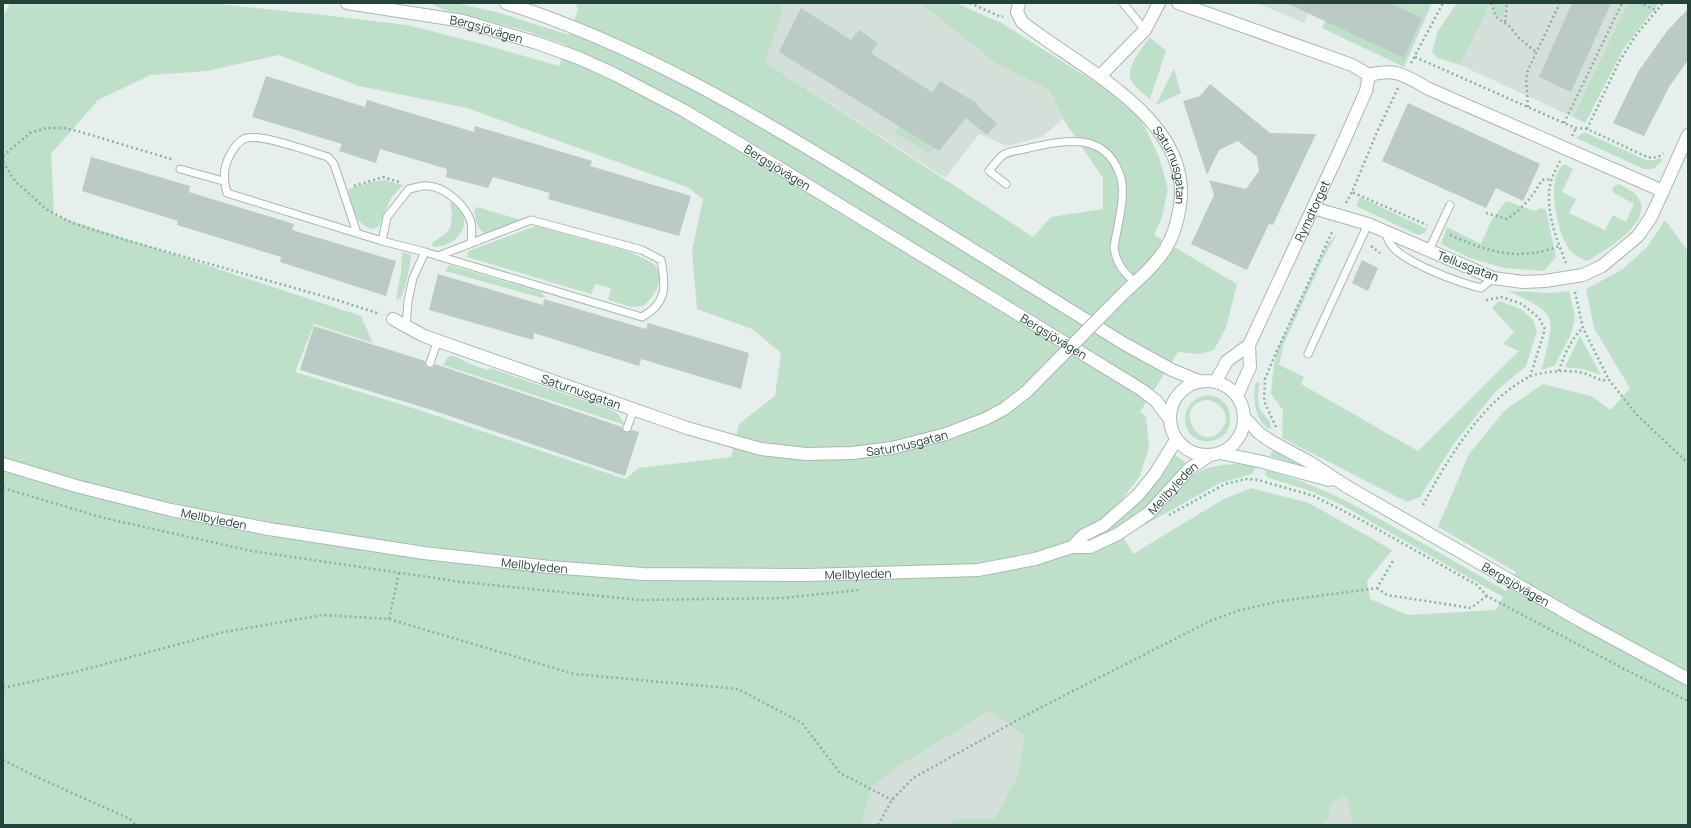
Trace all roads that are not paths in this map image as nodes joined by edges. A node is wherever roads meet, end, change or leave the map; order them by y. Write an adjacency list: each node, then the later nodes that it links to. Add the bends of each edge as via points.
1 (347, 3): 6 (street, Bergsjövägen)
2 (506, 3): 34 (street, via 546,16 699,85 819,154 1123,343 1172,370)
3 (1123, 3): 8 (lane)
4 (1159, 3): 8 (street)
5 (1178, 3): 9 (street, via 1352,65)
6 (406, 7): 38 (street, Bergsjövägen, via 537,43 579,58 647,90 802,180 1142,390 1156,401)
7 (1018, 7): 10 (street, Saturnusgatan, via 1022,22 1032,31)
8 (1145, 30): 10 (street)
9 (1369, 75): 15 (street, via 1382,71 1394,72); 17 (street, Rymdtorget, via 1366,92)
10 (1100, 76): 27 (street, Saturnusgatan, via 1145,115 1166,141 1175,157 1181,178 1182,194 1173,233 1166,248)
11 (1688, 135): 15 (street, Tellusgatan)
12 (180, 169): 13 (lane)
13 (223, 181): 20 (lane, via 227,193); 20 (lane, via 226,163 233,148 244,139 259,137 328,157 334,164)
14 (1006, 184): 27 (lane, via 989,171 1004,154 1073,140 1103,150 1115,164 1122,188 1114,247 1115,257 1119,266)
15 (1663, 190): 26 (street, Tellusgatan, via 1651,217 1638,236 1602,266 1583,275 1545,281 1523,282)
16 (1450, 205): 23 (lane)
17 (1313, 208): 18 (street, Tellusgatan); 31 (street, Rymdtorget)
18 (1368, 224): 19 (street, Tellusgatan); 32 (lane)
19 (1385, 232): 23 (street, Tellusgatan); 26 (lane, via 1392,246 1405,258 1465,285 1481,288)
20 (357, 233): 21 (lane)
21 (382, 241): 22 (lane, via 387,217 409,189 428,186 444,191 458,201 469,215 472,228); 24 (lane)
22 (471, 243): 25 (lane); 25 (lane, via 531,220 642,250 661,260 663,294 654,310 642,317)
23 (1429, 250): 26 (street, Tellusgatan)
24 (425, 252): 25 (lane); 29 (lane, via 413,278)
25 (438, 256)
26 (1493, 278)
27 (1135, 282): 37 (street, Saturnusgatan, bridge, via 1026,392 998,412 946,434 892,448 852,453 806,454 761,449 687,428)
28 (393, 319): 29 (street, Saturnusgatan)
29 (406, 326): 30 (street, Saturnusgatan)
30 (438, 340): 33 (lane); 37 (street, Saturnusgatan)
31 (1249, 345): 35 (street, Rymdtorget, via 1227,362); 36 (street, Rymdtorget, via 1250,367)
32 (1308, 354)
33 (430, 363)
34 (1199, 381): 35 (street); 38 (street, via 1183,388 1171,407)
35 (1216, 381): 36 (street)
36 (1238, 396): 39 (street)
37 (634, 409): 40 (lane)
38 (1169, 418): 41 (street, Bergsjövägen)
39 (1244, 418): 42 (street, via 1243,429 1238,439 1230,447); 44 (street, Bergsjövägen, via 1272,442)
40 (627, 428)
41 (1176, 440): 42 (street, Bergsjövägen, via 1191,452); 45 (street, Mellbyleden, via 1155,474 1138,495 1104,525 1084,535)
42 (1215, 454): 44 (street, Bergsjövägen, via 1263,462); 45 (street, Mellbyleden, via 1189,470 1149,513 1134,524 1090,547)
43 (3, 464): 45 (street, Mellbyleden, via 76,486 269,529 424,553 604,572 806,575 971,570 1036,559)
44 (1346, 486): 46 (street, Bergsjövägen, via 1579,620)
45 (1072, 547)
46 (1688, 679)

